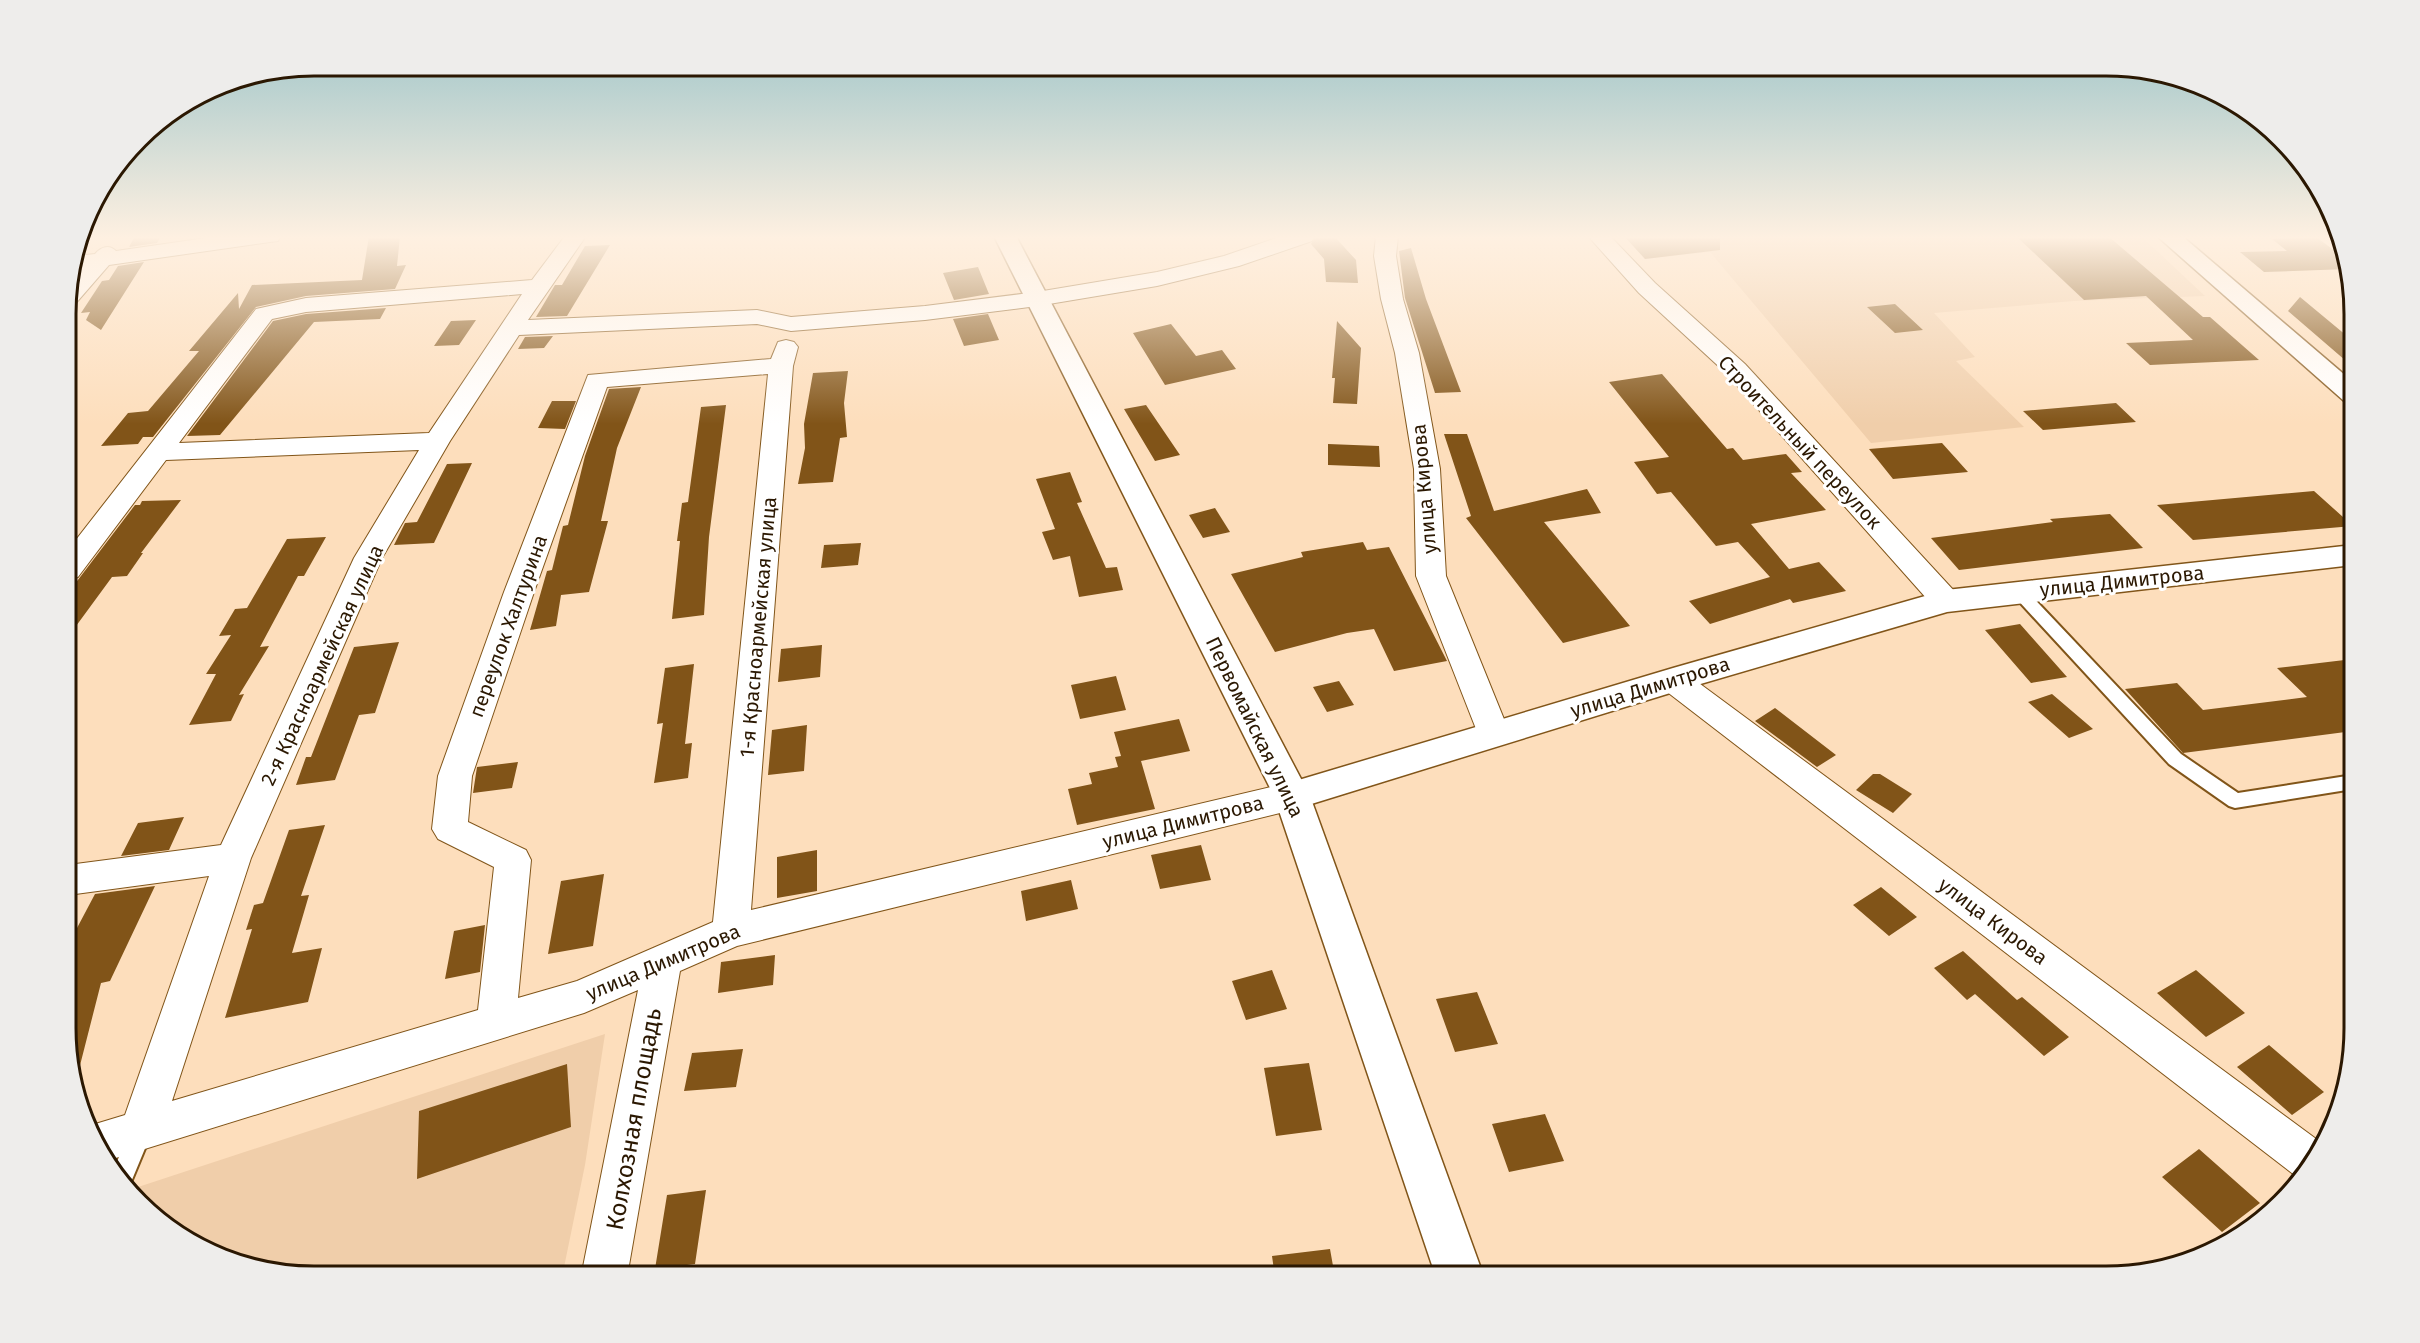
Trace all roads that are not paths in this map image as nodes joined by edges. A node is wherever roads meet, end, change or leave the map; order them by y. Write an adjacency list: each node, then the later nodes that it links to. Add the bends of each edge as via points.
1 (384, 299): 12 (street, via 306,305 264,314)
2 (531, 299): 8 (street, 2-я Красноармейская улица)
3 (1037, 299): 7 (street); 20 (street, Первомайская улица)
4 (1392, 299): 18 (street, улица Кирова, via 1407,353 1427,469 1431,576)
5 (1659, 299): 16 (street, Строительный переулок, via 1736,369)
6 (2241, 299): 10 (street)
7 (791, 324): 8 (street, via 757,317); 9 (street, 1-я Красноармейская улица)
8 (511, 328): 11 (street, 2-я Красноармейская улица)
9 (781, 366): 23 (street, 1-я Красноармейская улица); 25 (street, переулок Халтурина, via 597,380 455,776 450,829 513,860)
10 (2344, 386)
11 (437, 441): 12 (street); 21 (street, 2-я Красноармейская улица, via 368,558)
12 (157, 452): 14 (street)
13 (2344, 556): 15 (street, улица Димитрова)
14 (76, 559)
15 (2019, 592): 16 (street, улица Димитрова); 19 (lane, via 2175,759 2235,801)
16 (1946, 601): 17 (street, улица Димитрова)
17 (1673, 680): 18 (street, улица Димитрова); 28 (street, улица Кирова)
18 (1494, 734): 20 (street, улица Димитрова)
19 (2344, 784)
20 (1292, 796): 23 (street, улица Димитрова); 31 (street, Первомайская улица)
21 (233, 858): 22 (street); 26 (street, 2-я Красноармейская улица)
22 (76, 879)
23 (731, 931): 24 (street, улица Димитрова)
24 (663, 961): 25 (street, улица Димитрова, via 584,996); 30 (street, Колхозная площадь)
25 (496, 1022): 26 (street, улица Димитрова)
26 (141, 1130): 27 (street, улица Димитрова); 29 (lane)
27 (105, 1141)
28 (2306, 1157)
29 (124, 1171)
30 (606, 1267)
31 (1457, 1267)

